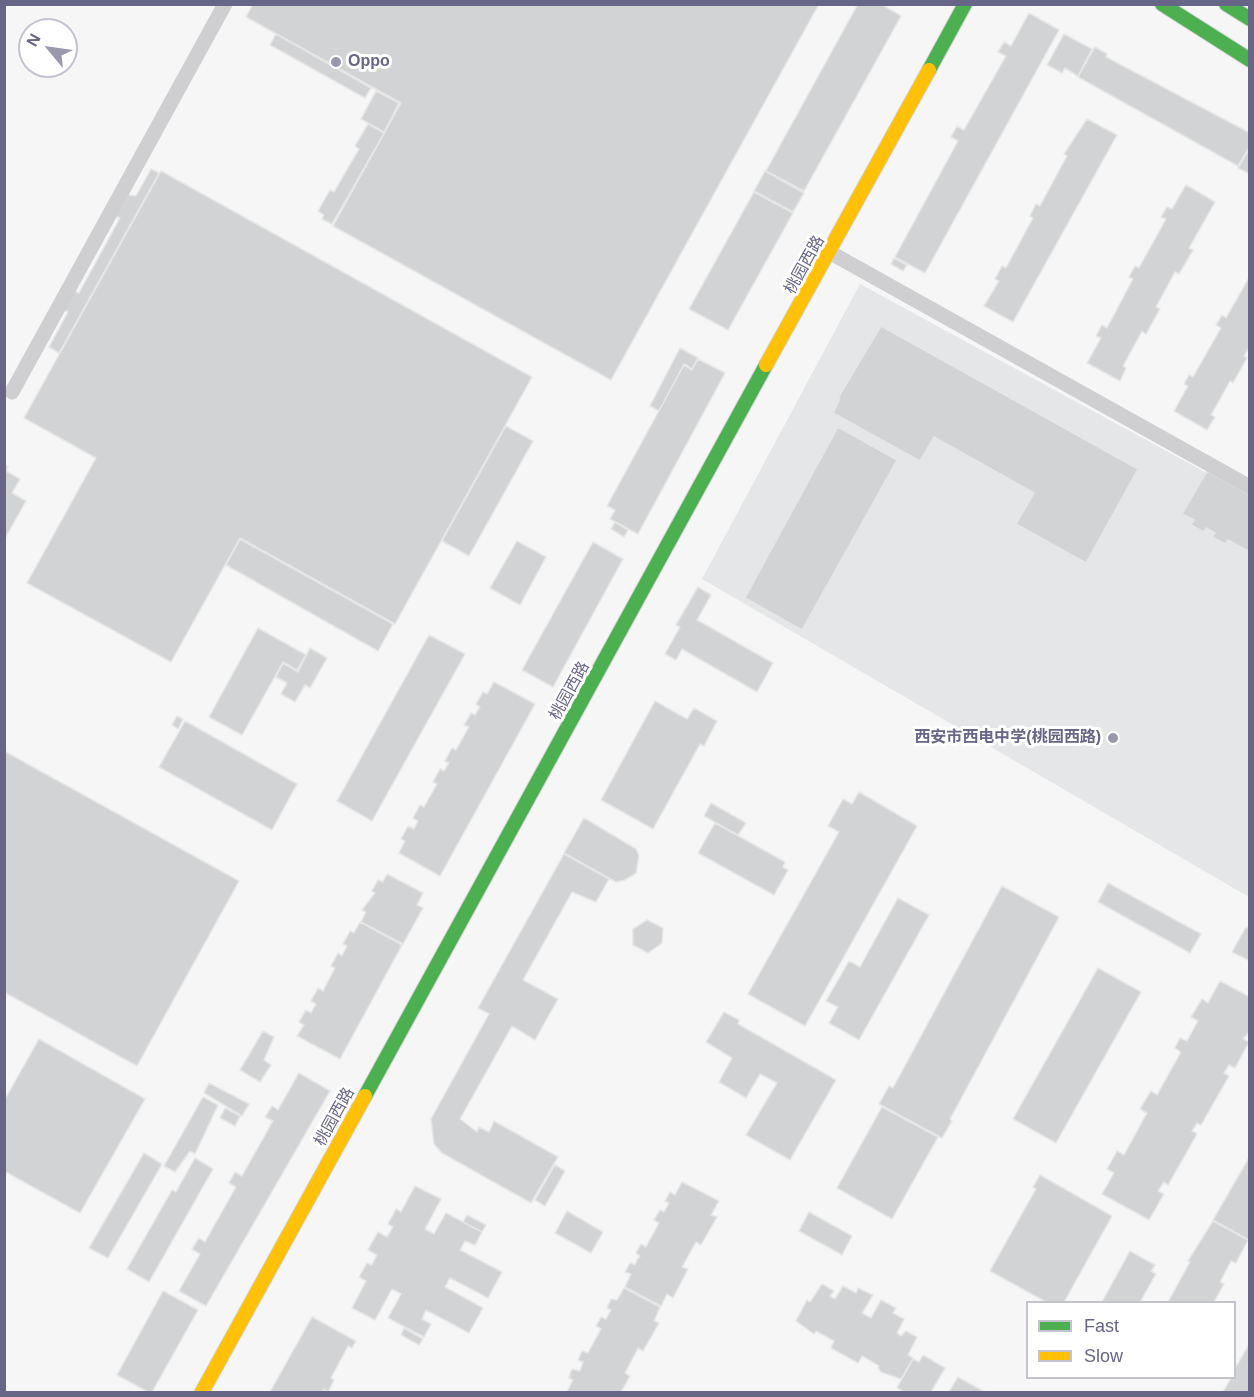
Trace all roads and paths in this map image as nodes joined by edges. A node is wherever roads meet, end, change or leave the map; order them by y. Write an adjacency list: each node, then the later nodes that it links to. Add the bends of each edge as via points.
1 (225, 4): 8 (lane)
2 (965, 4): 7 (street, 桃园西路)
3 (1162, 4): 6 (street)
4 (1226, 4): 5 (street)
5 (1250, 19)
6 (1250, 60)
7 (831, 253): 9 (lane); 10 (street, 桃园西路)
8 (12, 392)
9 (1250, 487)
10 (202, 1392)

